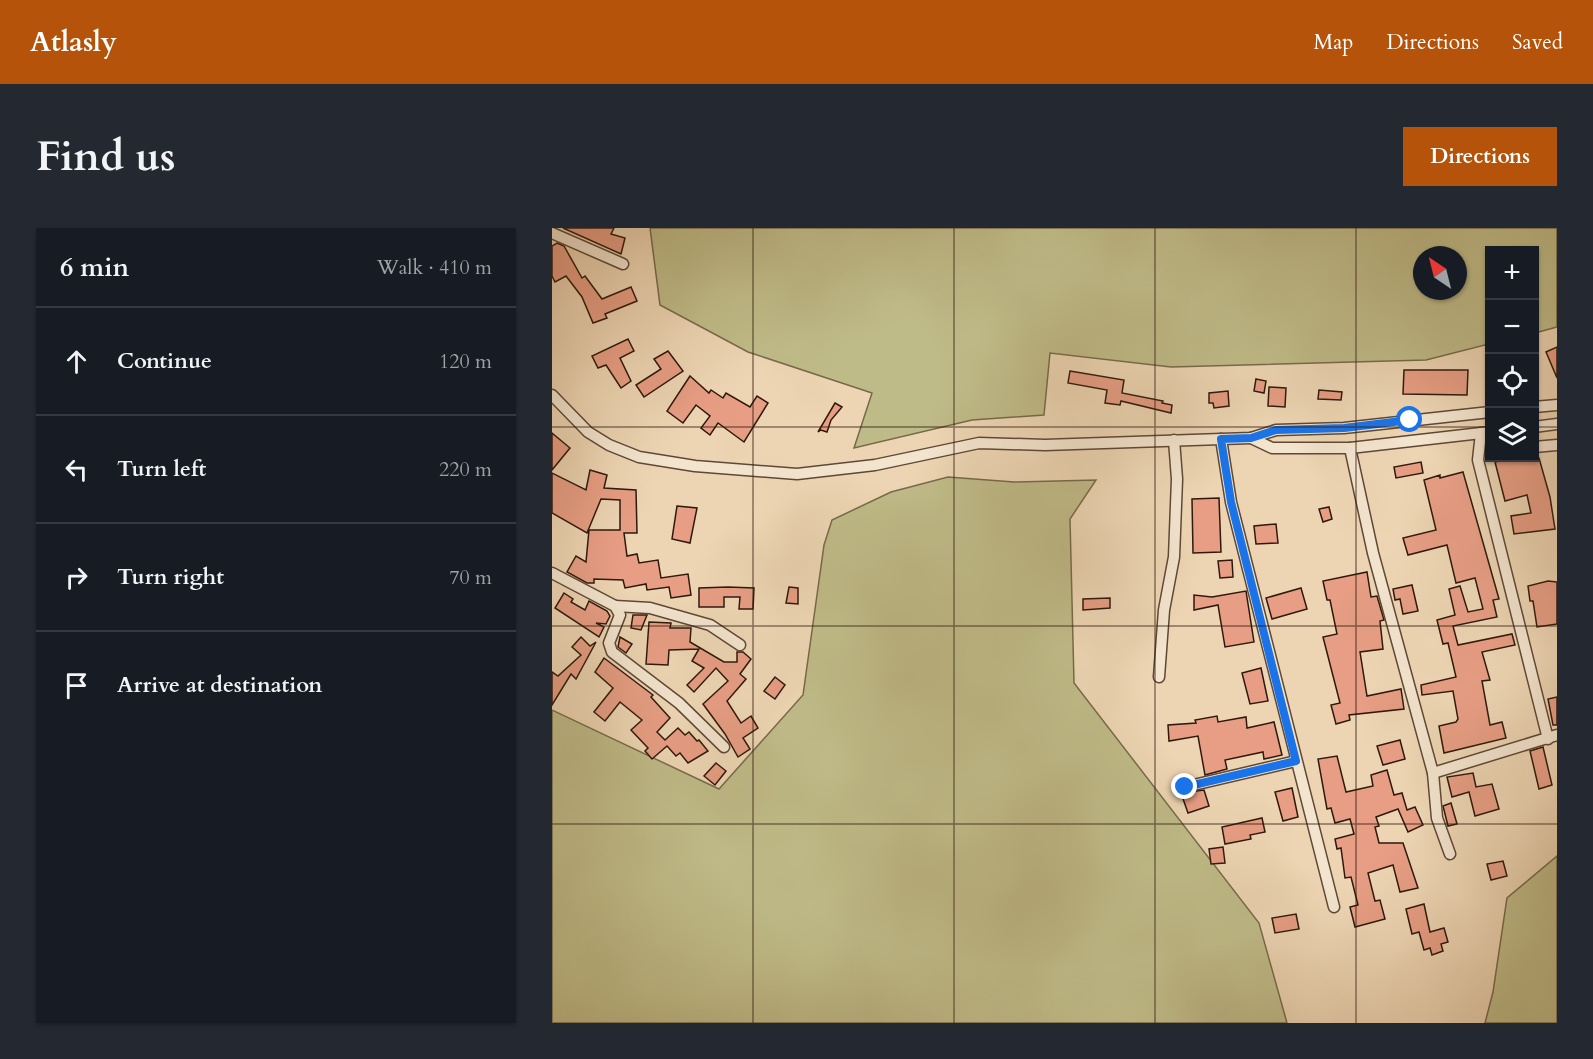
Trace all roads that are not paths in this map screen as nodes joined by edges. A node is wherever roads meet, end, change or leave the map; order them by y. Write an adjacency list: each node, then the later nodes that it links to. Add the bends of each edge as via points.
1 (552, 233): 2 (street)
2 (623, 264)
3 (552, 395): 12 (street, via 588,432 639,457 752,471 797,474 875,465 979,443)
4 (1557, 405): 5 (street)
5 (1539, 407)
6 (1485, 413): 10 (street, via 1344,428 1276,430)
7 (1557, 424): 8 (street)
8 (1539, 426)
9 (1485, 433): 15 (street); 16 (street)
10 (1251, 438): 11 (street); 15 (street, via 1272,448)
11 (1221, 439): 12 (street); 23 (street, via 1231,502)
12 (1174, 440): 20 (street, via 1174,557 1164,610)
13 (1557, 445): 14 (street)
14 (1539, 447)
15 (1350, 448): 24 (street, via 1373,553)
16 (1484, 453): 21 (street)
17 (553, 574): 18 (street)
18 (615, 606): 19 (street, via 650,608 710,625); 22 (street, via 620,615 609,643 612,652 679,704)
19 (740, 645)
20 (1159, 677)
21 (1552, 737): 24 (street)
22 (724, 747)
23 (1296, 761): 25 (street); 27 (street)
24 (1433, 773): 26 (street, via 1437,818)
25 (1185, 787)
26 (1450, 854)
27 (1334, 908)

